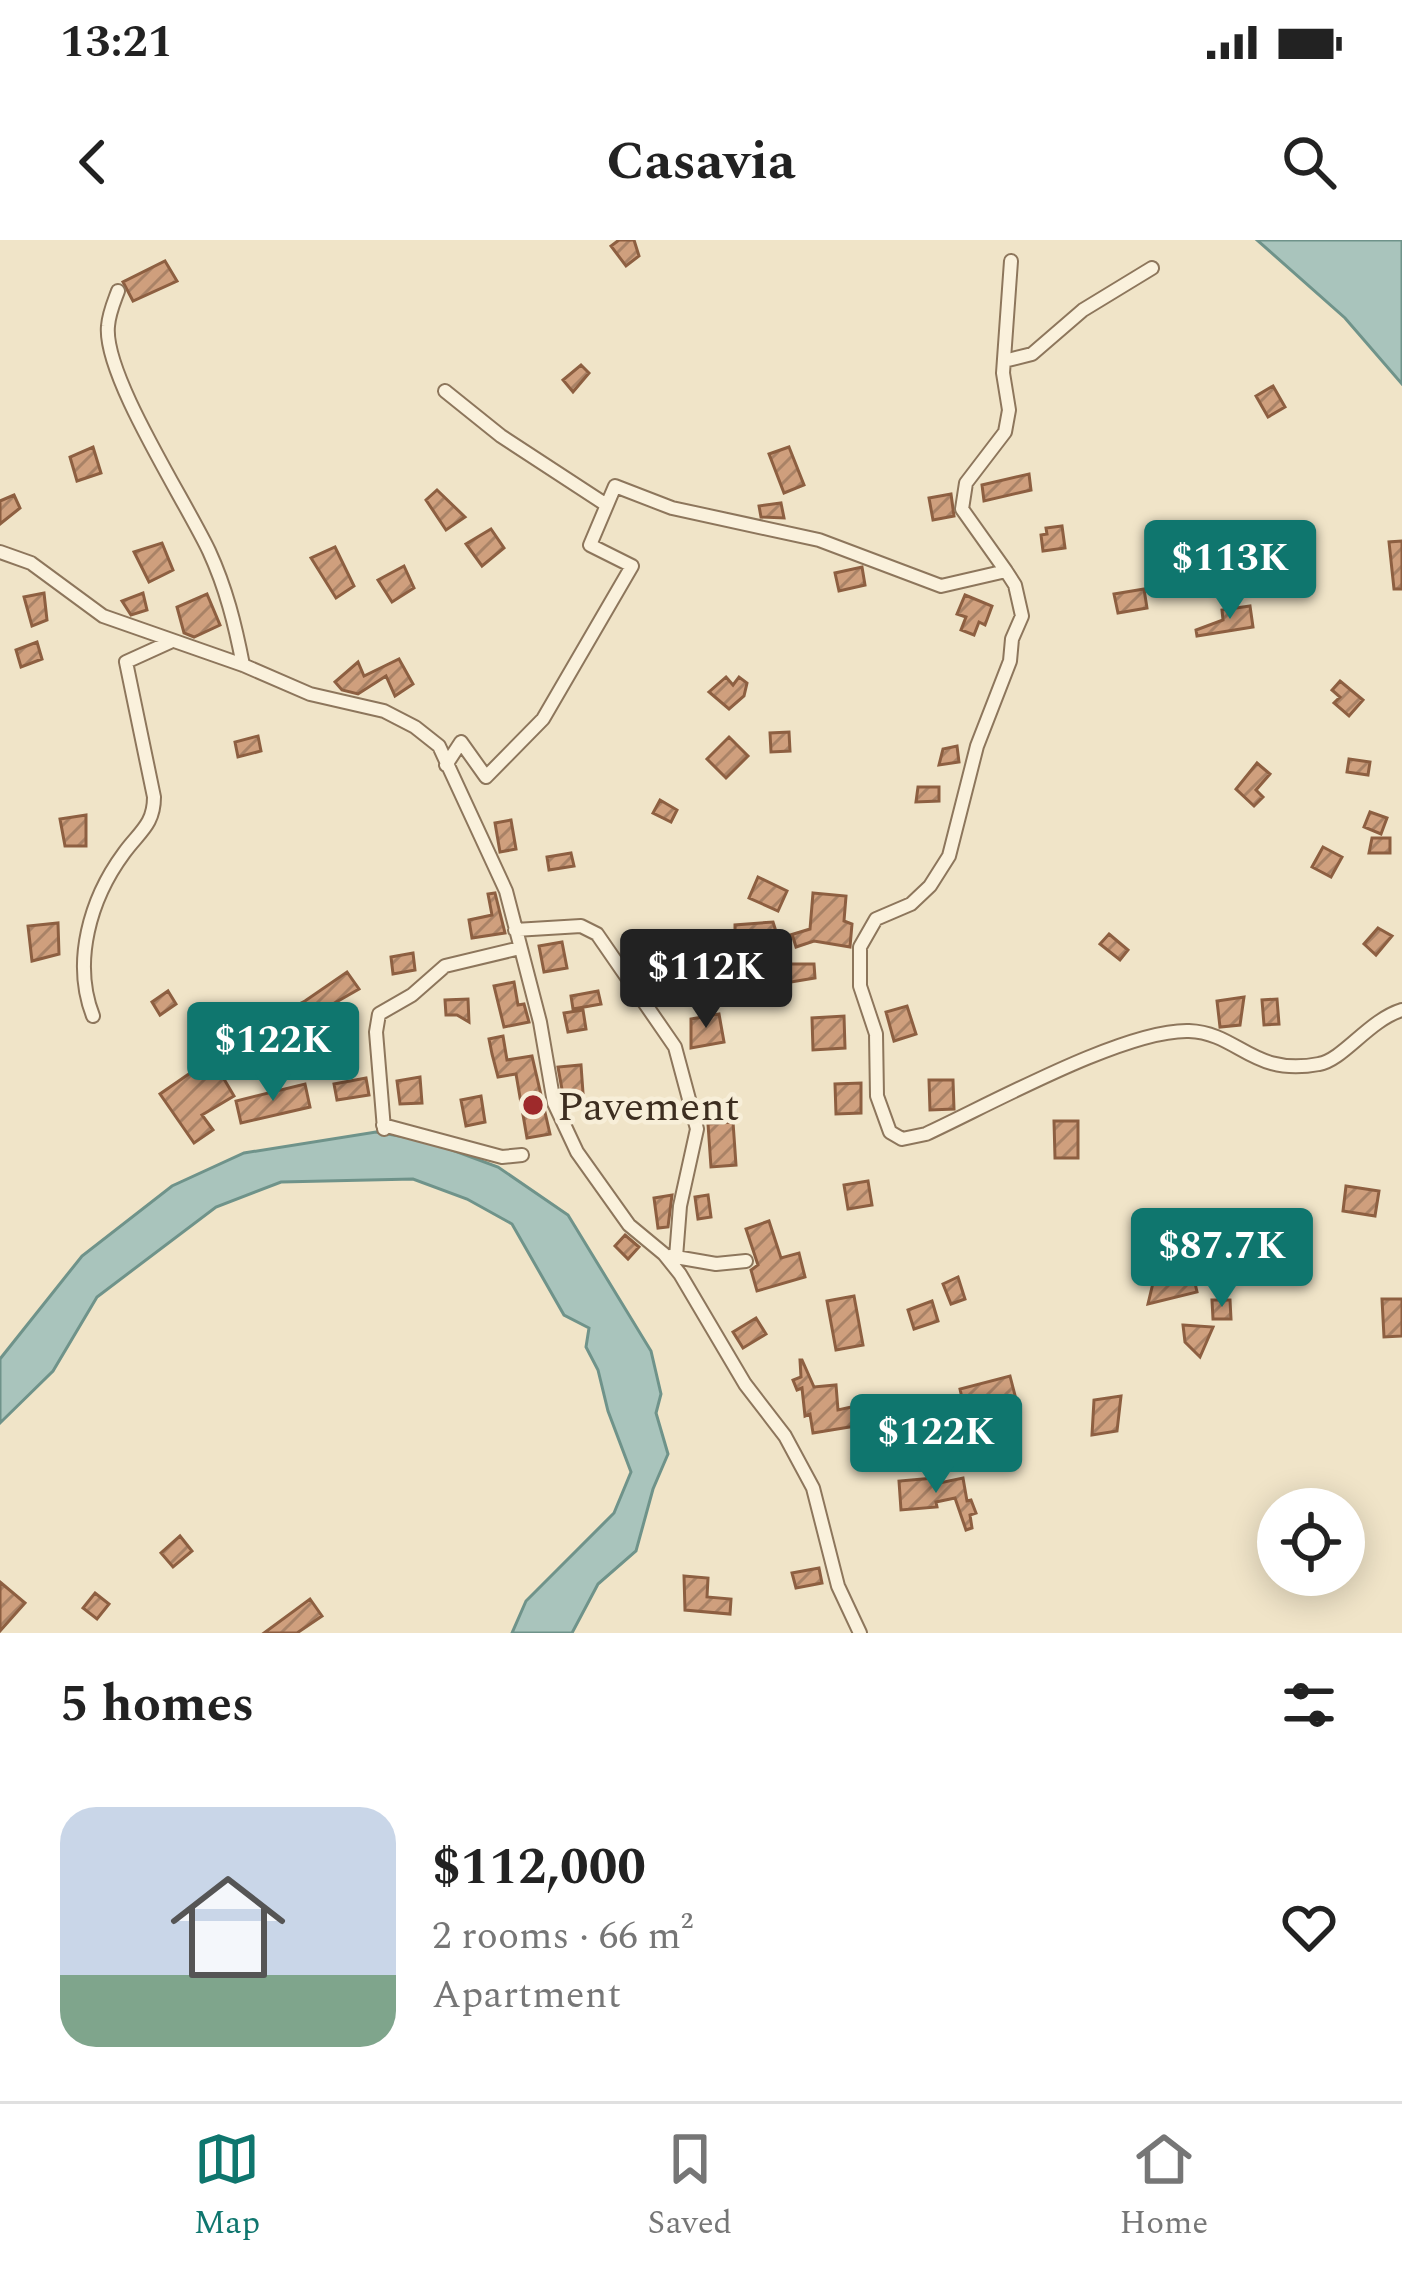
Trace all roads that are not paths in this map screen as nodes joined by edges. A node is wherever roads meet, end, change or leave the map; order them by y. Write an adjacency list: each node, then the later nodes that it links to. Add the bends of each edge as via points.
1 (1011, 261): 4 (street)
2 (1152, 268): 4 (street, via 1083,310 1032,354)
3 (118, 290): 10 (street, via 107,328 111,357 216,567)
4 (1004, 361): 8 (street, via 1005,432 966,483 962,509)
5 (445, 391): 6 (street)
6 (605, 504): 8 (street, via 615,486 629,489 672,508 819,539 941,586); 11 (street, via 590,545 632,566 543,719 486,777 460,742)
7 (0, 552): 9 (street, via 31,563 104,616)
8 (1006, 572): 14 (street, via 1022,616 949,856 911,904 876,920 860,947 860,986 876,1034 877,1096 890,1132 902,1139 926,1134 1136,1039 1184,1031 1288,1069 1327,1063)
9 (171, 641): 10 (street); 15 (street, via 126,662 154,815 124,852 85,940 83,990)
10 (243, 664): 11 (street, via 415,727 439,746)
11 (446, 765): 12 (street, via 506,891)
12 (515, 931): 13 (street); 17 (street, via 580,926 597,934 675,1047 697,1130)
13 (520, 948): 16 (street, via 445,966 379,1014 376,1032 383,1127); 17 (street, via 554,1103 577,1152 629,1225)
14 (1402, 1010)
15 (93, 1016)
16 (522, 1155)
17 (670, 1256): 18 (street); 19 (street, via 813,1488 838,1586)
18 (746, 1261)
19 (860, 1633)

